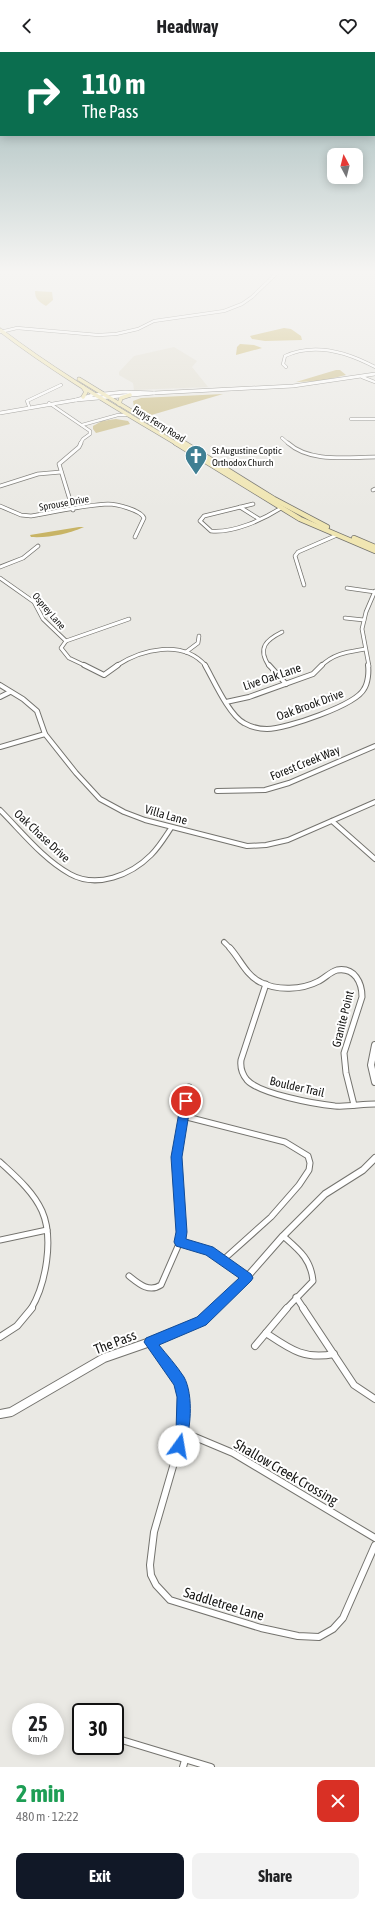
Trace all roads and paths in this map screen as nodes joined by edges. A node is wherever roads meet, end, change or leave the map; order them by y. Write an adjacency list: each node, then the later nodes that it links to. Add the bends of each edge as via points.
1 (26, 350): 11 (main road, Furys Ferry Road)
2 (27, 350): 14 (main road, Furys Ferry Road)
3 (302, 350): 6 (street, via 285,356 283,364)
4 (319, 350): 5 (street, via 356,356)
5 (375, 367)
6 (286, 368)
7 (375, 374): 8 (street)
8 (362, 377): 9 (street); 12 (street, via 279,388)
9 (375, 382)
10 (61, 385): 19 (street, via 27,401)
11 (83, 387): 14 (main road, Furys Ferry Road); 15 (main road, via 86,392)
12 (154, 393): 13 (street); 14 (street)
13 (130, 395): 14 (street); 18 (main road, via 121,398)
14 (103, 396): 15 (street); 16 (street); 18 (main road, Furys Ferry Road); 20 (main road, Furys Ferry Road)
15 (83, 397): 16 (street)
16 (76, 400): 17 (street)
17 (50, 403): 19 (street); 26 (street)
18 (119, 404): 40 (main road, Furys Ferry Road, via 306,517)
19 (29, 406): 21 (street)
20 (121, 410): 22 (street); 23 (main road, Furys Ferry Road)
21 (0, 413)
22 (118, 414): 23 (street); 26 (street)
23 (130, 415): 34 (main road, Furys Ferry Road)
24 (351, 419): 25 (street)
25 (375, 419)
26 (82, 425): 29 (street, via 90,434 60,462)
27 (282, 438): 28 (street, via 301,451 315,454 331,457)
28 (375, 457)
29 (62, 472): 30 (street, via 38,474); 35 (street)
30 (0, 486)
31 (253, 504): 33 (street)
32 (0, 506): 35 (street, Sprouse Drive, via 21,515 31,516)
33 (240, 507): 36 (street); 36 (street, via 204,516 200,521 209,530 218,532)
34 (281, 508): 36 (street); 37 (main road, Furys Ferry Road)
35 (73, 510): 38 (street, Sprouse Drive, via 109,504 135,510 144,518)
36 (259, 519)
37 (337, 535): 41 (main road, Furys Ferry Road); 44 (street, via 298,552 295,556)
38 (135, 537)
39 (38, 546): 42 (street, via 23,558)
40 (375, 547)
41 (375, 552)
42 (0, 567)
43 (0, 578): 52 (street, Osprey Lane, via 34,602 44,619)
44 (304, 585)
45 (347, 588): 46 (street)
46 (375, 591): 49 (street, Oak Brook Drive)
47 (345, 618): 49 (street)
48 (129, 619): 52 (street)
49 (364, 620): 53 (street, Oak Brook Drive, via 362,633)
50 (282, 632): 55 (street, via 267,642 263,653 268,666)
51 (198, 636): 54 (street, via 198,643)
52 (66, 640): 54 (street, Oak Brook Drive, via 61,648 69,658 104,675 144,652)
53 (365, 649): 55 (street, Live Oak Lane, via 340,653 328,658 313,674); 59 (street, Oak Brook Drive, via 370,661 370,670 364,690 353,700 287,727 265,730 244,724 236,718)
54 (186, 652): 59 (street, Oak Brook Drive, via 200,658)
55 (286, 684): 59 (street, Live Oak Lane)
56 (0, 685): 57 (street, Villa Lane)
57 (10, 692): 58 (street); 60 (street, Villa Lane, via 37,711)
58 (0, 697)
59 (226, 702)
60 (45, 734): 62 (street); 67 (street, Villa Lane, via 100,799 124,812)
61 (375, 746): 63 (street, Forest Creek Way, via 289,783 259,790)
62 (0, 747)
63 (217, 791)
64 (375, 802): 66 (street, Villa Lane)
65 (0, 810): 67 (street, Oak Chase Drive, via 71,875 92,880 116,877 141,864 160,845)
66 (332, 820): 67 (street, Villa Lane, via 288,840 248,846); 68 (street)
67 (171, 828)
68 (375, 859)
69 (224, 942): 70 (street, Granite Point, via 230,946 247,972)
70 (266, 984): 75 (street, Boulder Trail, via 241,1060 240,1069 244,1076 254,1086 265,1091 335,1106); 75 (street, Granite Point, via 292,987 311,985 340,970 359,979 361,1002 344,1054)
71 (375, 1045): 72 (street, via 371,1065)
72 (375, 1082)
73 (189, 1087): 76 (street)
74 (375, 1104): 75 (street, Boulder Trail)
75 (354, 1105)
76 (183, 1116): 82 (street, via 176,1157 182,1232); 83 (street, via 286,1142 308,1156 310,1163 309,1170 299,1185 271,1217)
77 (375, 1158): 80 (street, The Pass, via 363,1170 325,1194)
78 (0, 1162): 79 (street, via 34,1197 43,1212)
79 (47, 1230): 81 (street); 88 (street, via 47,1250 38,1297 21,1323)
80 (283, 1236): 85 (street, The Pass); 86 (street, via 309,1260 313,1268 313,1281)
81 (0, 1240)
82 (180, 1242): 83 (street, via 209,1251); 84 (street, via 158,1288 148,1289)
83 (223, 1260): 85 (street)
84 (129, 1276)
85 (247, 1278): 89 (street, The Pass, via 201,1321)
86 (296, 1297): 87 (street); 91 (street)
87 (266, 1332): 90 (street); 91 (street, via 288,1348 310,1357)
88 (0, 1337)
89 (150, 1342): 93 (street, The Pass, via 104,1358 11,1412); 94 (street, Saddletree Lane, via 179,1382 184,1397)
90 (255, 1346)
91 (334, 1354): 92 (street, via 354,1385)
92 (375, 1399)
93 (0, 1414)
94 (183, 1432): 95 (street, Shallow Creek Crossing, via 233,1453); 96 (street, Saddletree Lane, via 154,1532 150,1565 156,1585 170,1600 261,1628 298,1636 319,1637 333,1629 343,1618)
95 (375, 1538)
96 (375, 1545)
97 (124, 1741): 98 (street)
98 (184, 1763): 99 (street)
99 (211, 1767)

